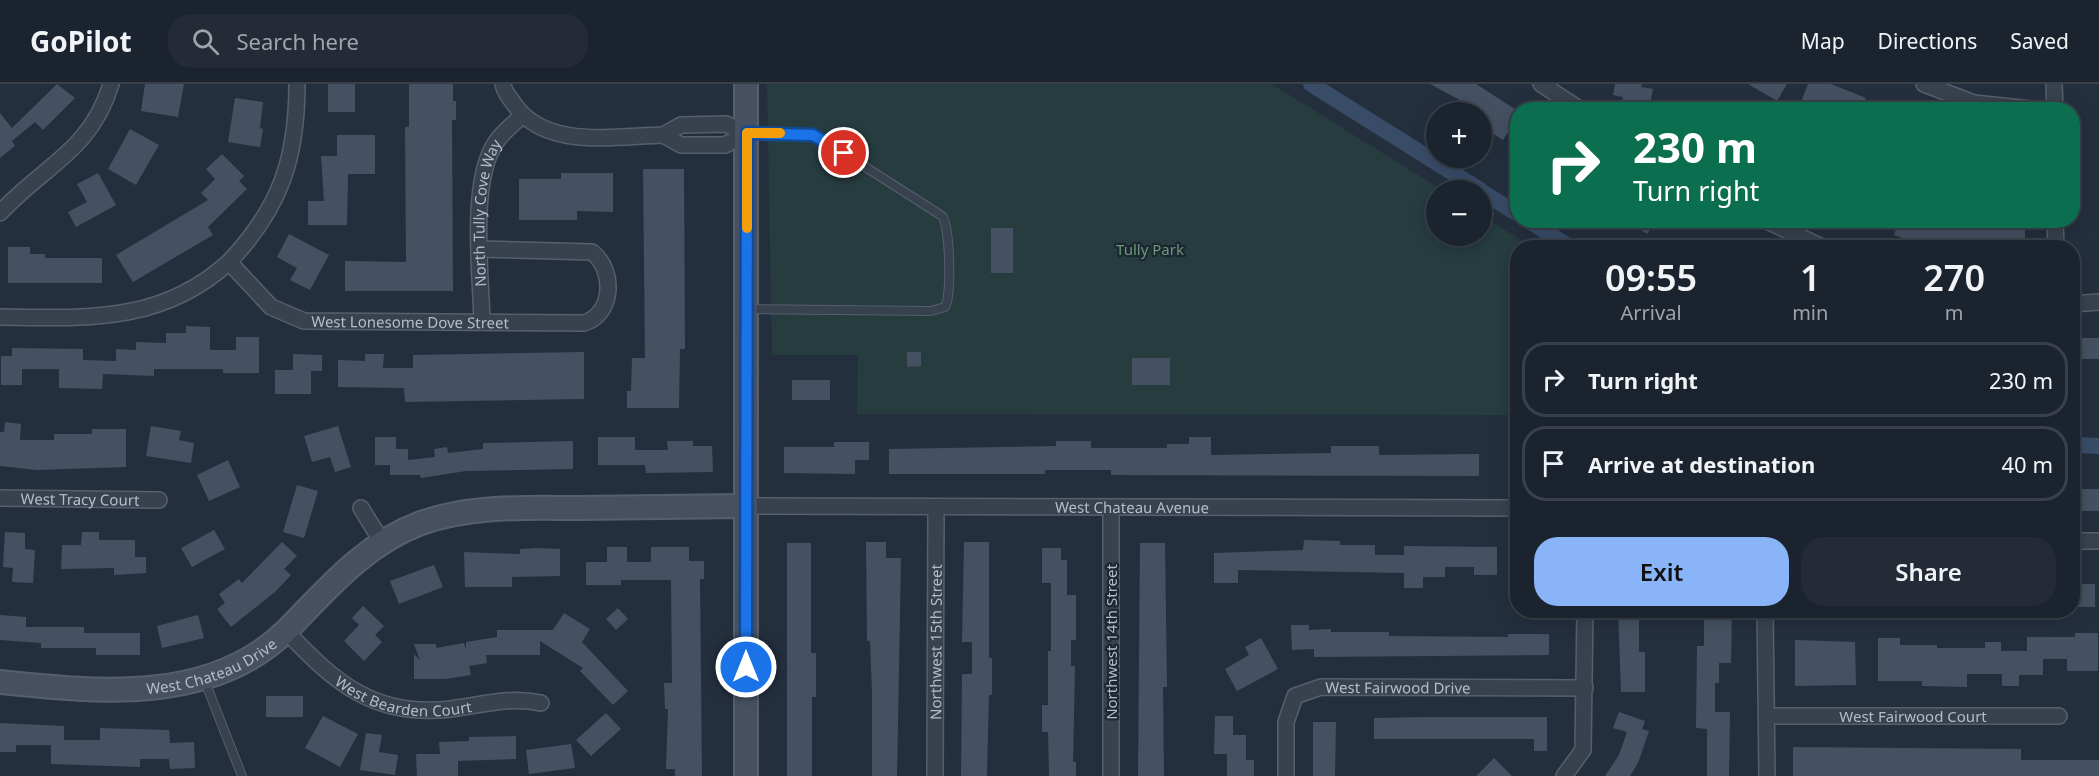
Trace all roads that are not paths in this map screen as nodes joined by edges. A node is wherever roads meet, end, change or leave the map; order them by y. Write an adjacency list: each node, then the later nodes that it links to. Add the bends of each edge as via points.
1 (111, 84): 14 (street, via 94,125 79,145)
2 (297, 84): 18 (street, via 296,123 285,177 260,226)
3 (503, 84): 12 (street)
4 (746, 84): 13 (street)
5 (1541, 84): 8 (street)
6 (1924, 84): 10 (street)
7 (2054, 84): 11 (street)
8 (1563, 90): 9 (street)
9 (1574, 102)
10 (1971, 102)
11 (2055, 102)
12 (522, 116): 13 (street, via 548,132 584,137 663,135 681,125 726,124); 17 (street, North Tully Cove Way, via 496,141 487,160 480,184)
13 (747, 133): 21 (street); 21 (lane, via 817,136 942,216 948,230 945,307 931,311)
14 (0, 213)
15 (1782, 228): 16 (street)
16 (1807, 240)
17 (480, 249): 23 (street, North Tully Cove Way); 23 (street, West Lonesome Dove Street, via 592,252 607,273 607,301 601,314 584,323)
18 (229, 262): 22 (street, via 178,297 136,312 93,317); 23 (street, West Lonesome Dove Street, via 271,307 304,321)
19 (2099, 302): 20 (street)
20 (2080, 303)
21 (748, 309): 26 (street)
22 (0, 317)
23 (482, 322)
24 (0, 498): 25 (street, West Tracy Court)
25 (159, 500)
26 (746, 506): 28 (street, West Chateau Avenue); 33 (street, West Chateau Drive, via 485,510 422,523); 44 (street)
27 (361, 508): 33 (street)
28 (936, 508): 29 (street, West Chateau Avenue); 45 (street, Northwest 15th Street)
29 (1111, 508): 30 (street, West Chateau Avenue); 46 (street, Northwest 14th Street)
30 (1510, 508)
31 (2080, 541): 32 (street)
32 (2099, 541)
33 (382, 542): 36 (street, West Chateau Drive, via 344,571)
34 (1585, 618): 39 (street)
35 (1765, 618): 41 (street)
36 (286, 631): 37 (street, West Chateau Drive, via 252,657); 40 (street, West Bearden Court, via 327,673 358,694 394,708 453,709 510,699)
37 (204, 678): 38 (street, West Chateau Drive, via 126,691); 43 (lane)
38 (0, 682)
39 (1585, 688): 47 (street, West Fairwood Drive, via 1321,687 1295,696 1286,722); 48 (street, via 1583,750)
40 (541, 703)
41 (1767, 716): 42 (street, West Fairwood Court); 49 (street)
42 (2059, 716)
43 (242, 776)
44 (746, 776)
45 (936, 776)
46 (1111, 776)
47 (1286, 776)
48 (1564, 776)
49 (1767, 776)

